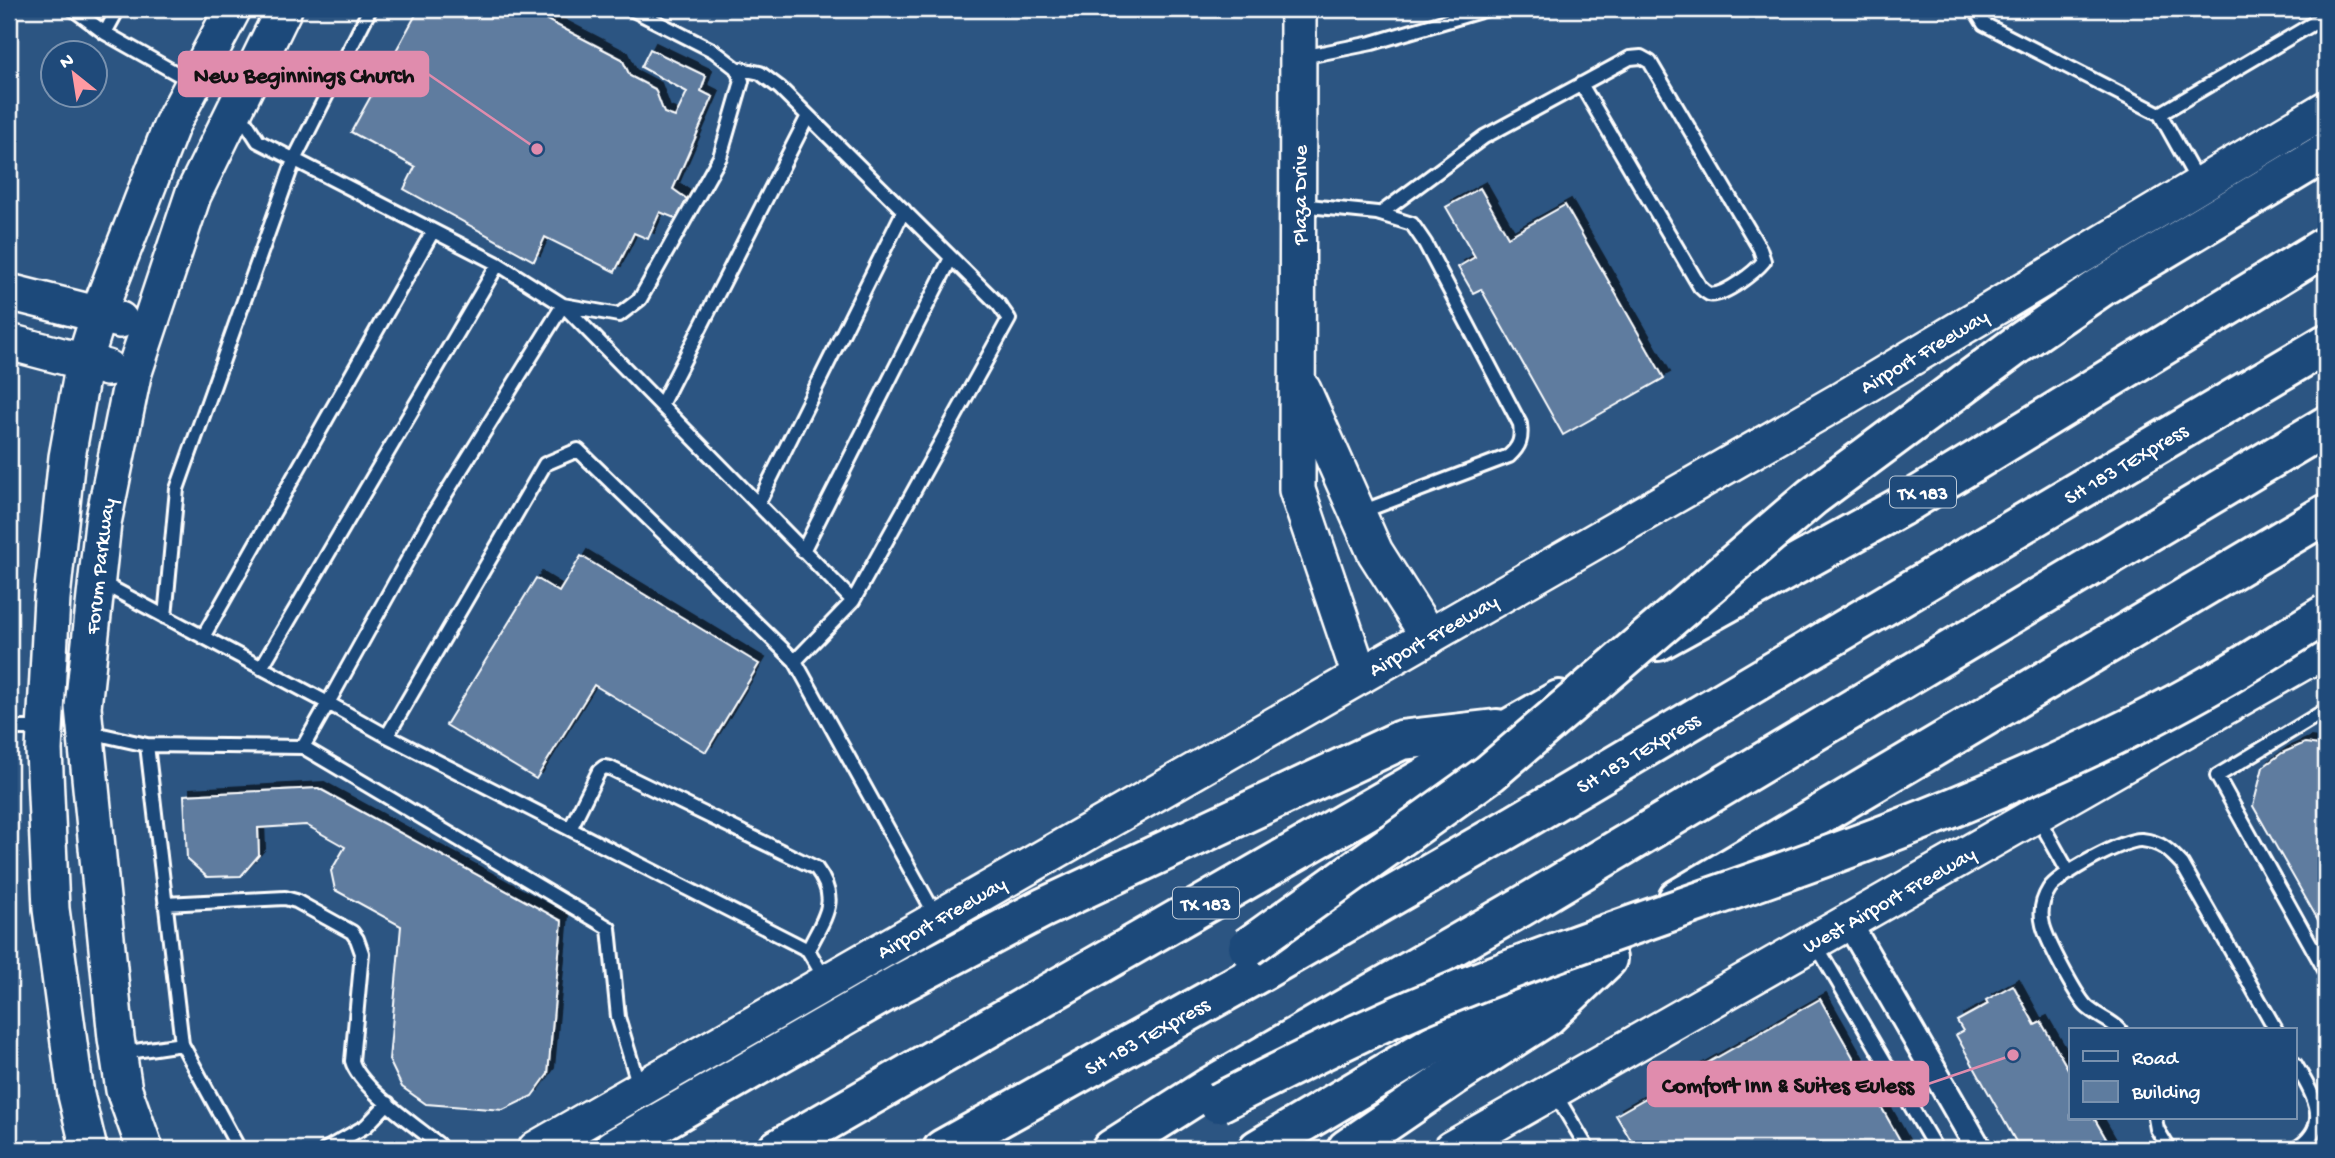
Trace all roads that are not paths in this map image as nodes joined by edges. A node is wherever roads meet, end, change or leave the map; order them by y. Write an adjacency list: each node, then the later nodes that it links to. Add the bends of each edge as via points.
1 (73, 9): 11 (lane)
2 (118, 9): 11 (lane)
3 (233, 9): 14 (street, Forum Parkway)
4 (284, 9): 16 (street, Forum Parkway)
5 (370, 9): 21 (lane)
6 (631, 9): 13 (lane, via 714,51)
7 (1298, 9): 12 (street, Plaza Drive)
8 (1487, 9): 12 (lane, via 1372,43)
9 (1975, 9): 18 (lane, via 1984,24)
10 (2326, 16): 18 (lane)
11 (105, 33): 14 (lane)
12 (1298, 58): 23 (street, Plaza Drive)
13 (736, 68): 19 (lane, via 760,73); 31 (lane, via 742,81 720,157 640,299 619,314)
14 (193, 82): 16 (street); 32 (street, Forum Parkway, via 172,124)
15 (1581, 84): 15 (lane, via 1630,58 1650,62 1760,249 1764,261 1754,272 1718,294 1708,294 1700,287); 25 (lane, via 1484,137)
16 (236, 106): 21 (lane, via 258,141); 33 (street, Forum Parkway, via 193,195)
17 (2326, 109): 22 (street, Airport Freeway)
18 (2160, 114): 22 (lane)
19 (808, 116): 24 (lane); 39 (lane)
20 (2326, 152): 74 (highway, bridge, via 2101,288 1812,497 1490,773)
21 (294, 160): 26 (lane); 49 (lane, via 177,489)
22 (2200, 185): 51 (street, Airport Freeway, via 1841,400)
23 (1299, 205): 25 (lane); 38 (street, Plaza Drive)
24 (904, 210): 28 (lane); 41 (lane)
25 (1380, 214): 42 (lane, via 1412,224 1426,243 1520,424 1522,438 1509,456)
26 (433, 231): 29 (lane); 50 (lane)
27 (2326, 246): 59 (highway, TX 183, via 1899,507 1665,636)
28 (951, 258): 44 (lane); 47 (lane, via 1009,319)
29 (498, 264): 31 (lane); 54 (lane)
30 (9, 292): 32 (street)
31 (563, 305): 39 (lane); 56 (lane, via 432,516)
32 (99, 314): 33 (street); 36 (street, Forum Parkway)
33 (147, 328): 37 (street, Forum Parkway)
34 (9, 342): 36 (street)
35 (2326, 344): 74 (highway, SH 183 TEXpress, via 1513,826)
36 (85, 362): 37 (street); 45 (street, Forum Parkway, via 67,457)
37 (133, 375): 46 (street, Forum Parkway, via 103,523)
38 (1299, 381): 42 (street, Plaza Drive); 55 (street, Plaza Drive, via 1297,490)
39 (661, 405): 41 (lane)
40 (2326, 426): 87 (highway)
41 (758, 504): 44 (lane)
42 (1358, 513): 51 (street, Plaza Drive, via 1375,552)
43 (2326, 514): 69 (highway)
44 (803, 551): 47 (lane)
45 (55, 572): 46 (street); 58 (street, Forum Parkway)
46 (97, 580): 49 (lane); 61 (street, Forum Parkway, via 83,708)
47 (853, 601): 53 (lane)
48 (2326, 614): 87 (highway, bridge, via 2216,682 2019,780 1849,848 1438,998)
49 (165, 617): 50 (lane)
50 (203, 637): 54 (lane)
51 (1429, 637): 55 (street, Airport Freeway)
52 (2325, 654): 65 (street, West Airport Freeway)
53 (795, 661): 62 (lane, via 578,450 545,464); 70 (lane)
54 (261, 668): 56 (lane)
55 (1360, 677): 70 (street, Airport Freeway)
56 (328, 704): 62 (lane); 64 (lane)
57 (2326, 710): 75 (lane, via 2217,776)
58 (46, 727): 60 (lane); 83 (street, Forum Parkway, via 51,909)
59 (1513, 727): 96 (highway, via 1389,745 1043,908 901,983); 97 (highway, TX 183)
60 (9, 728)
61 (85, 731): 63 (lane); 82 (street, Forum Parkway)
62 (387, 736): 66 (lane)
63 (147, 745): 64 (lane); 68 (lane)
64 (303, 747): 85 (lane, via 610,928 618,1017)
65 (2037, 816): 67 (lane); 71 (street, West Airport Freeway)
66 (570, 829): 73 (lane); 73 (lane, via 599,771 610,768 816,868 830,897)
67 (2070, 873): 77 (lane, via 2050,887 2041,906 2043,925 2084,1004); 80 (lane, via 2117,845 2140,839 2164,845 2182,864)
68 (165, 904): 81 (lane); 88 (lane, via 285,898 352,932 362,953 352,1061 358,1075)
69 (1657, 912): 101 (highway); 102 (highway, via 1547,1016)
70 (938, 919): 76 (street, Airport Freeway)
71 (1849, 923): 72 (street, West Airport Freeway); 106 (street)
72 (1815, 942): 86 (street, West Airport Freeway); 105 (lane)
73 (808, 950): 76 (lane)
74 (1255, 959): 98 (highway, SH 183 TEXpress, via 1171,1020)
75 (2326, 972)
76 (827, 982): 85 (street, Airport Freeway)
77 (2099, 1016): 78 (lane); 79 (lane)
78 (2098, 1028)
79 (2118, 1028)
80 (2275, 1028)
81 (182, 1045): 82 (lane); 93 (lane)
82 (118, 1054): 83 (street); 92 (street, Forum Parkway, via 124,1090)
83 (72, 1059): 91 (street, Forum Parkway)
84 (2296, 1065): 108 (lane, via 2317,1105 2318,1118 2314,1133)
85 (640, 1090): 95 (street, Airport Freeway)
86 (1554, 1091): 103 (street, West Airport Freeway); 104 (lane)
87 (1213, 1095): 99 (highway); 100 (highway)
88 (388, 1103): 90 (lane); 94 (lane, via 366,1126)
89 (2155, 1120): 107 (lane)
90 (438, 1144)
91 (89, 1149)
92 (145, 1149)
93 (239, 1149)
94 (326, 1149)
95 (536, 1149)
96 (613, 1149)
97 (778, 1149)
98 (943, 1149)
99 (1112, 1149)
100 (1118, 1149)
101 (1258, 1149)
102 (1347, 1149)
103 (1451, 1149)
104 (1588, 1149)
105 (1936, 1149)
106 (1979, 1149)
107 (2169, 1149)
108 (2295, 1149)

